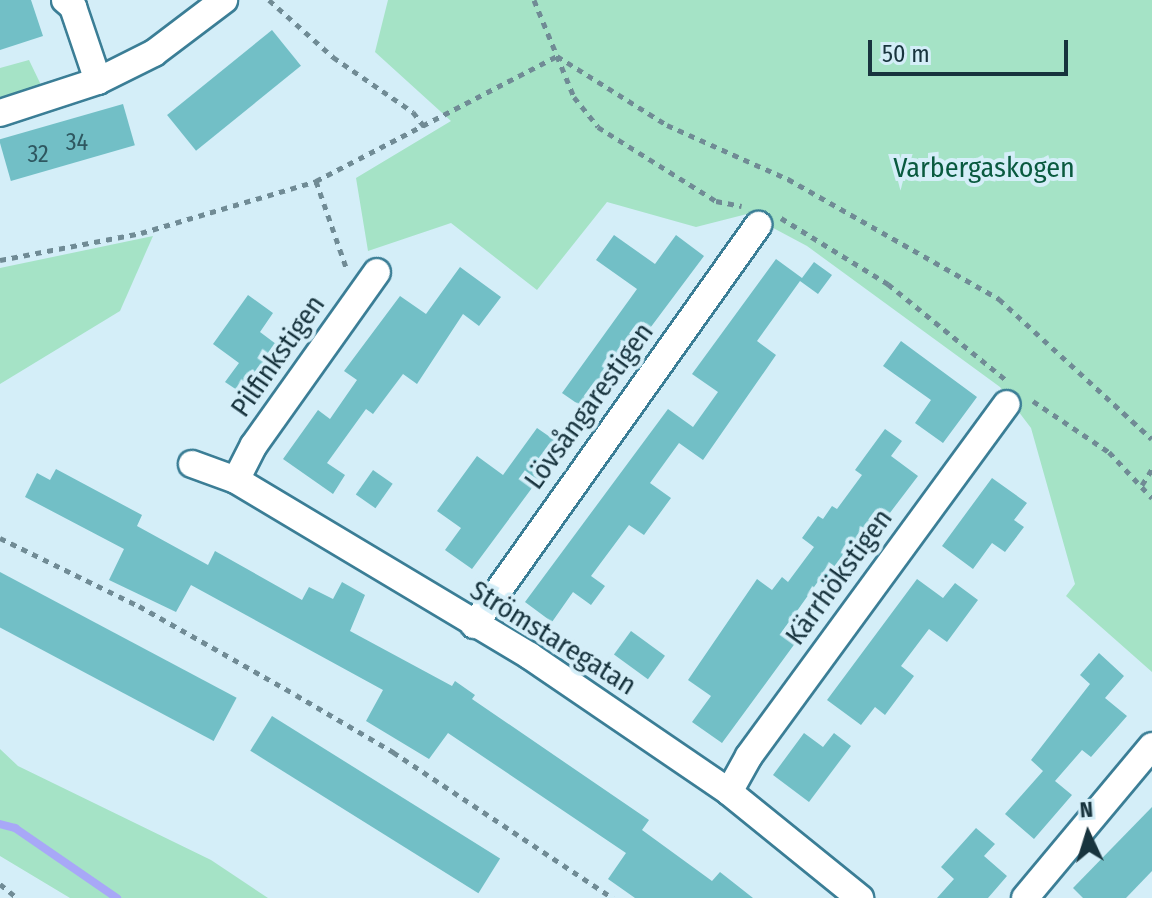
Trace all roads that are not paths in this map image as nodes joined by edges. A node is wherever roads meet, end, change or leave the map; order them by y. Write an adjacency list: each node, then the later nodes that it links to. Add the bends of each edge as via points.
1 (224, 0): 3 (street, via 154,53)
2 (71, 2): 3 (street)
3 (98, 81): 4 (street)
4 (0, 113)
5 (761, 215): 10 (street, Lövsångarestigen)
6 (377, 272): 9 (street, Pilfinkstigen, via 254,445)
7 (1015, 395): 12 (street, Kärrhökstigen, via 749,756)
8 (192, 464): 9 (street, Strömstaregatan)
9 (236, 480): 10 (street, Strömstaregatan)
10 (474, 625): 12 (street, Strömstaregatan, via 530,656)
11 (1152, 746): 14 (street)
12 (729, 792): 13 (street, Strömstaregatan)
13 (860, 898)
14 (1025, 898)

